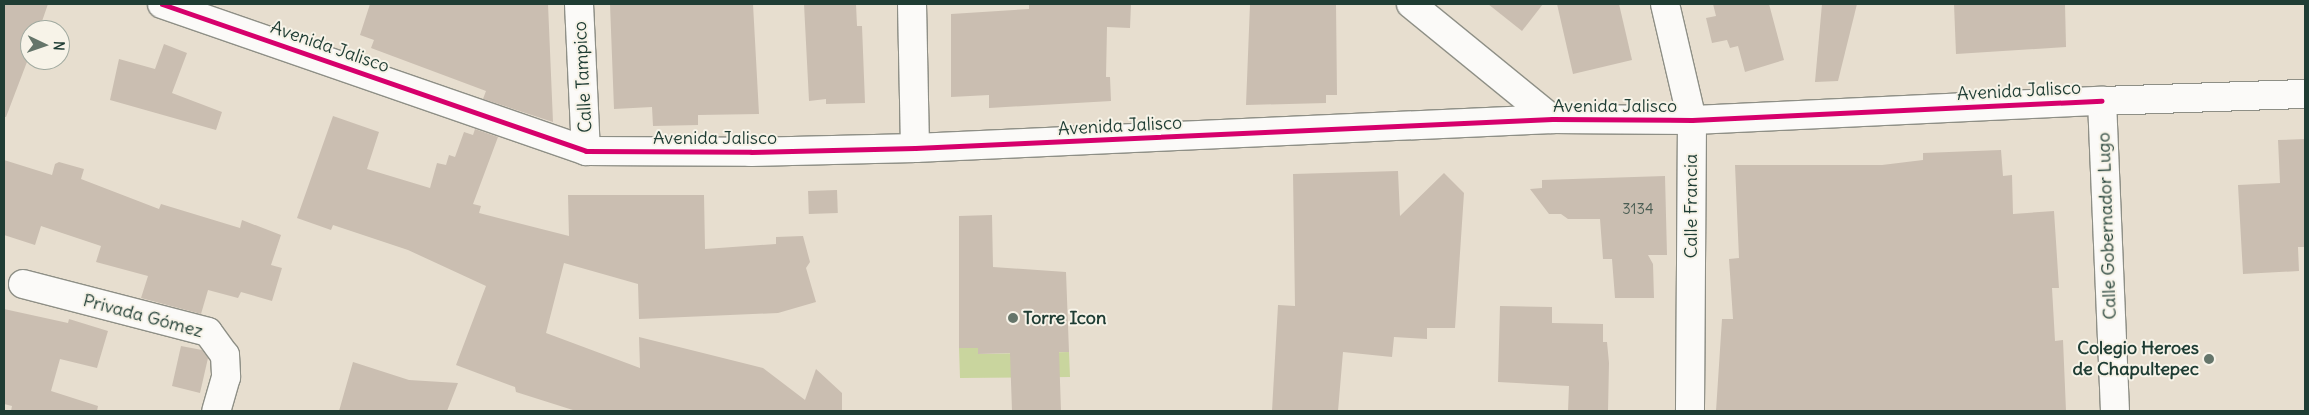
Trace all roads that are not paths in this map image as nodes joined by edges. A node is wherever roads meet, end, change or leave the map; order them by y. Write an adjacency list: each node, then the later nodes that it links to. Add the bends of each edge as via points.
1 (162, 4): 11 (street, Avenida Jalisco)
2 (579, 4): 11 (street, Calle Tampico)
3 (912, 4): 10 (street)
4 (1411, 4): 8 (street)
5 (1665, 4): 9 (street, Calle Francia)
6 (2305, 94): 7 (street, Avenida Jalisco)
7 (2102, 101): 9 (street, Avenida Jalisco); 15 (street, Calle Gobernador Lugo)
8 (1552, 119): 9 (street, Avenida Jalisco); 10 (street, Avenida Jalisco)
9 (1692, 120): 14 (street, Calle Francia)
10 (915, 148): 11 (street, Avenida Jalisco, via 751,152)
11 (586, 151)
12 (24, 284): 13 (street, Privada Gómez, via 208,332 226,355 226,377)
13 (216, 411)
14 (1690, 411)
15 (2115, 411)

